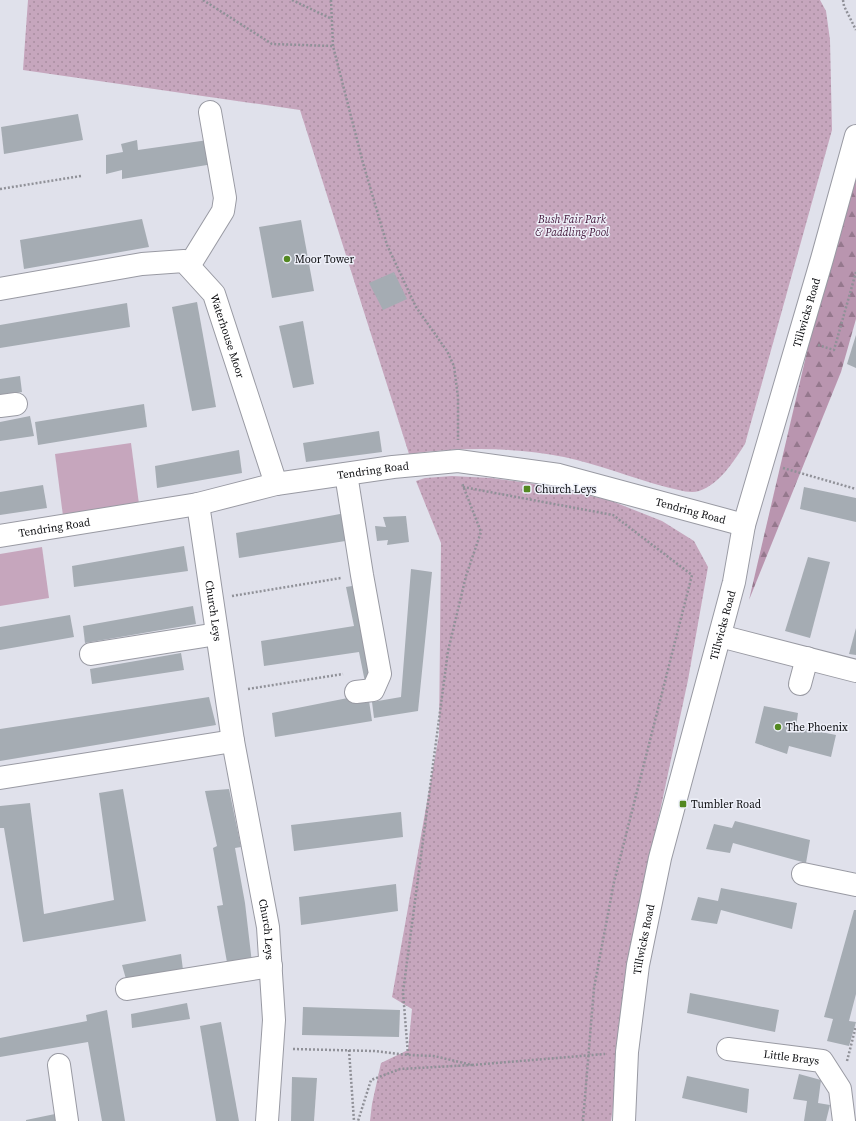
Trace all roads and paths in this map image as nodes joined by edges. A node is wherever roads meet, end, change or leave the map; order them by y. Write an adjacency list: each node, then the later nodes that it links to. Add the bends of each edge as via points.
1 (204, 0): 7 (path, via 272,44)
2 (292, 0): 5 (path)
3 (331, 0): 5 (path)
4 (843, 0): 6 (path)
5 (332, 19): 7 (path)
6 (856, 30)
7 (333, 46): 16 (path, via 387,246 416,307 454,366 458,397)
8 (210, 112): 12 (street, via 225,198 223,211)
9 (856, 136): 23 (street, Tillwicks Road)
10 (80, 176): 11 (path)
11 (0, 189)
12 (189, 266): 14 (street, via 184,261 142,264); 19 (street, Waterhouse Moor, via 214,294)
13 (856, 272): 15 (path, via 834,350)
14 (0, 289)
15 (812, 344)
16 (458, 461): 18 (street, Tendring Road); 20 (path); 23 (street, Tendring Road, via 559,475)
17 (777, 466): 21 (path)
18 (346, 474): 19 (street, Tendring Road); 25 (street)
19 (276, 484): 22 (street, Tendring Road)
20 (462, 487): 46 (path, via 481,532 466,576 448,651 403,992); 47 (path, via 613,514 692,575 614,882 594,988)
21 (856, 489)
22 (198, 504): 24 (street, Tendring Road); 26 (street, Church Leys)
23 (744, 525): 28 (street, Tillwicks Road, via 734,582)
24 (0, 536)
25 (362, 575): 26 (path); 34 (street, via 380,674 373,690)
26 (212, 600): 27 (street, Church Leys)
27 (217, 634): 29 (street); 33 (street, Church Leys)
28 (720, 636): 30 (street); 45 (street, Tillwicks Road, via 660,858 638,965)
29 (91, 654)
30 (807, 658): 31 (street); 32 (street)
31 (856, 670)
32 (800, 684)
33 (225, 692): 34 (path, via 352,673); 35 (street, Church Leys)
34 (356, 692)
35 (233, 741): 36 (street); 39 (street, Church Leys, via 268,928)
36 (0, 778)
37 (803, 874): 38 (street)
38 (856, 885)
39 (271, 966): 40 (street); 42 (street, Church Leys, via 274,1020)
40 (127, 989)
41 (856, 1026): 50 (path)
42 (272, 1048): 44 (path); 52 (street, Church Leys)
43 (728, 1049): 50 (street, Little Brays, via 822,1061)
44 (349, 1050): 46 (path); 53 (path)
45 (627, 1052): 47 (path); 56 (street, Tillwicks Road)
46 (408, 1055): 49 (path, via 434,1056)
47 (588, 1055): 49 (path); 55 (path)
48 (59, 1065): 51 (street)
49 (472, 1065): 54 (path, via 400,1069 371,1080)
50 (840, 1089): 57 (street, Little Brays)
51 (68, 1121)
52 (267, 1121)
53 (354, 1121)
54 (358, 1121)
55 (583, 1121)
56 (624, 1121)
57 (844, 1121)

